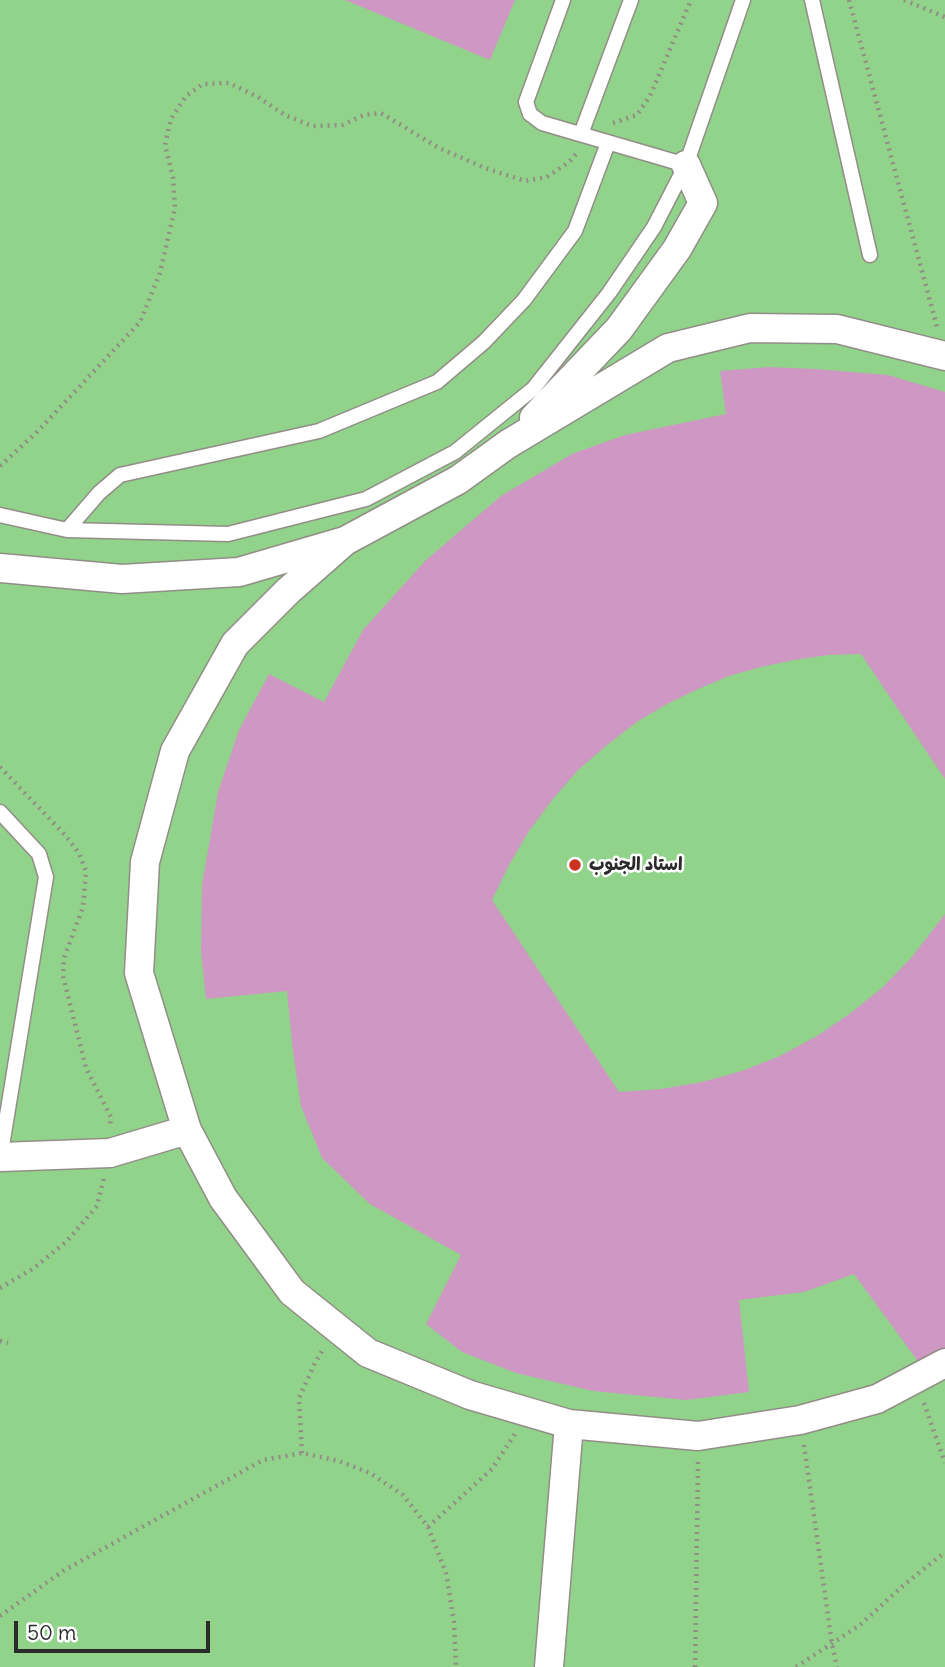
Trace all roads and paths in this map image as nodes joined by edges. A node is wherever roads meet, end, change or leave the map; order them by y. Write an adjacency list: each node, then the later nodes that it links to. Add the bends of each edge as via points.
1 (563, 0): 9 (lane, via 526,102 530,114 542,123)
2 (631, 0): 9 (lane)
3 (691, 0): 9 (path, via 650,96 637,115)
4 (743, 0): 11 (lane)
5 (812, 0): 12 (lane)
6 (849, 0): 13 (path)
7 (904, 0): 8 (path)
8 (945, 17)
9 (586, 136): 10 (lane); 15 (path, via 569,162 547,177 525,181 439,148 381,113 365,114 342,125 312,126 229,83 203,84 186,96 171,119 165,145 175,208 160,274 140,322)
10 (608, 143): 11 (lane); 17 (lane, via 575,231 524,300 437,382 319,431 120,475)
11 (686, 165): 14 (street, via 702,204 677,249 619,328); 17 (lane, via 654,227 609,293 533,389 455,452 366,499 228,534)
12 (870, 255)
13 (945, 356): 14 (street, via 837,328 750,328 668,348)
14 (508, 444): 18 (street, via 458,480)
15 (0, 466)
16 (0, 516): 17 (lane)
17 (67, 530)
18 (345, 541): 19 (street, via 239,572 122,579); 22 (street, via 235,644 175,751 145,862 139,973)
19 (0, 569)
20 (0, 767): 23 (path, via 65,835 86,871 83,907 64,958 63,976 86,1068 111,1117)
21 (0, 812): 24 (lane, via 39,855 46,877)
22 (187, 1130): 23 (street); 26 (street, via 223,1198 292,1292)
23 (110, 1153): 24 (street); 25 (path, via 97,1206 59,1248)
24 (0, 1157)
25 (0, 1288)
26 (337, 1328): 31 (street, via 368,1353 470,1395); 35 (path, via 299,1398)
27 (0, 1341): 28 (path)
28 (8, 1343)
29 (945, 1363): 30 (street)
30 (915, 1379): 32 (street, via 877,1399); 36 (path)
31 (528, 1412): 33 (street); 37 (path, via 492,1469)
32 (800, 1420): 34 (street); 40 (path)
33 (569, 1424): 34 (street); 42 (street)
34 (698, 1436): 43 (path)
35 (302, 1453): 37 (path, via 370,1473 403,1495); 39 (path, via 263,1460 63,1571)
36 (945, 1463)
37 (428, 1527): 41 (path, via 446,1573)
38 (945, 1552): 40 (path)
39 (0, 1616)
40 (832, 1644): 44 (path); 45 (path)
41 (456, 1667)
42 (549, 1667)
43 (695, 1667)
44 (796, 1667)
45 (837, 1667)

